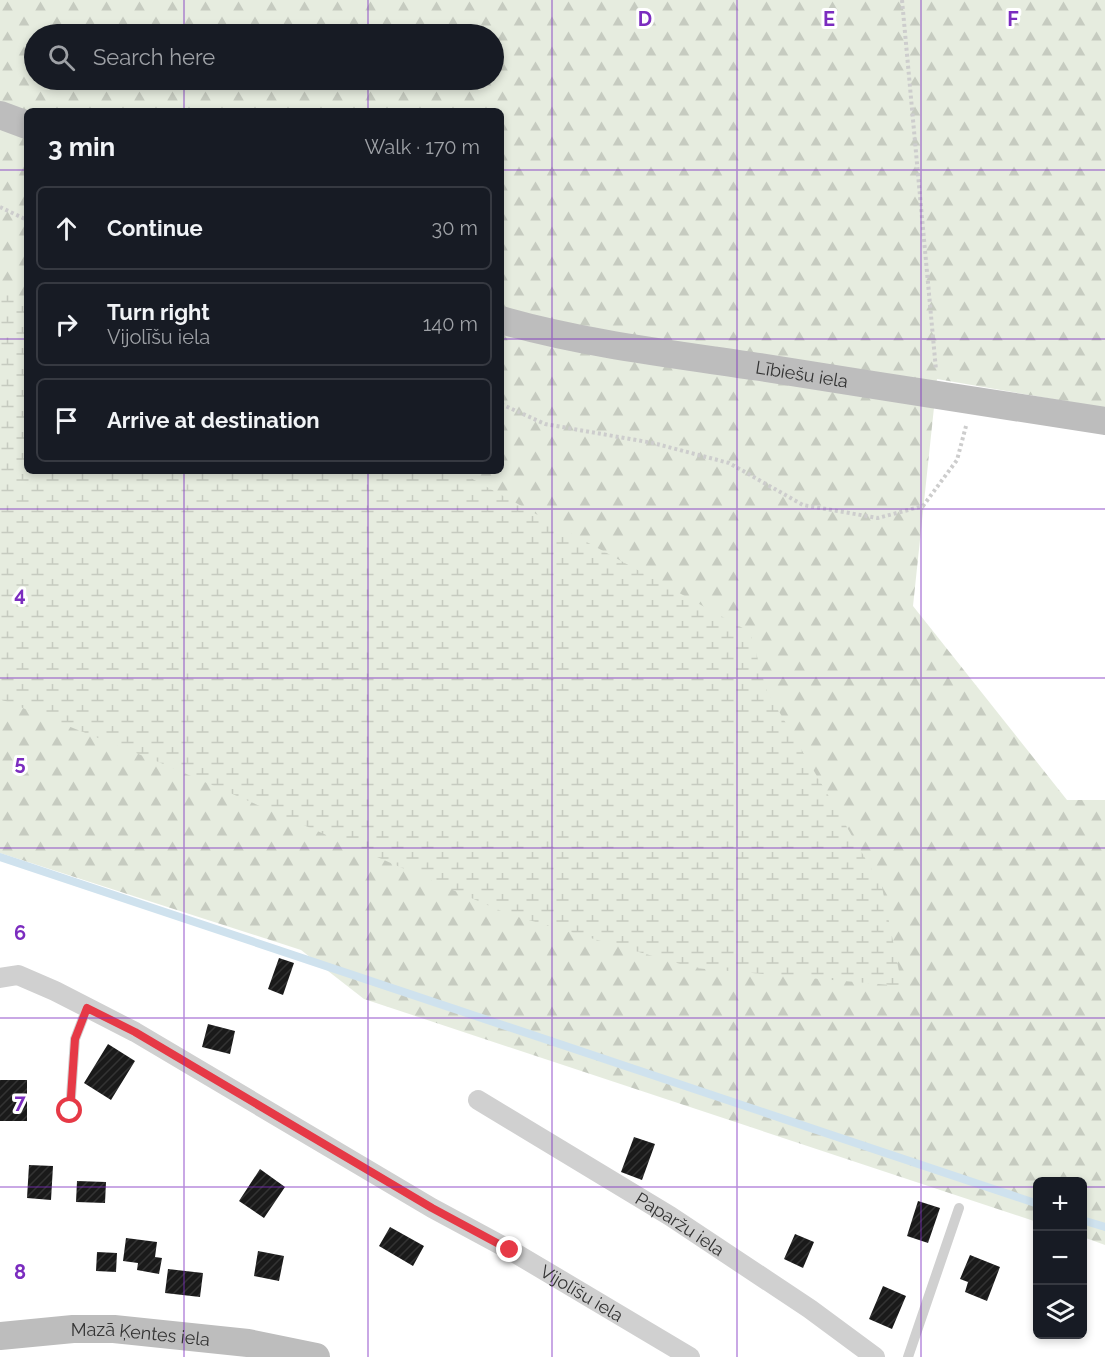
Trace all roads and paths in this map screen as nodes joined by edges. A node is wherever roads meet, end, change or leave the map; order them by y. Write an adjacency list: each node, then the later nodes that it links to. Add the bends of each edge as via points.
1 (902, 0): 7 (path)
2 (0, 115): 3 (street)
3 (24, 124)
4 (0, 207): 5 (path)
5 (24, 219)
6 (504, 321): 7 (street, Lībiešu iela, via 617,345)
7 (938, 395): 8 (street, Lībiešu iela)
8 (973, 402): 9 (path, via 957,460 923,506 878,518 803,505 729,463 653,443 545,424); 10 (street, Lībiešu iela)
9 (504, 405)
10 (1105, 421)
11 (0, 978): 12 (street, Vijolīšu iela, via 18,975)
12 (87, 1008): 14 (lane, via 75,1039); 18 (street, Vijolīšu iela, via 179,1057)
13 (478, 1101): 19 (street, Paparžu iela, via 670,1216)
14 (70, 1111)
15 (959, 1208): 20 (lane)
16 (0, 1336): 17 (street, Mazā Ķentes iela, via 114,1329 248,1343)
17 (316, 1357)
18 (690, 1357)
19 (875, 1357)
20 (908, 1357)

